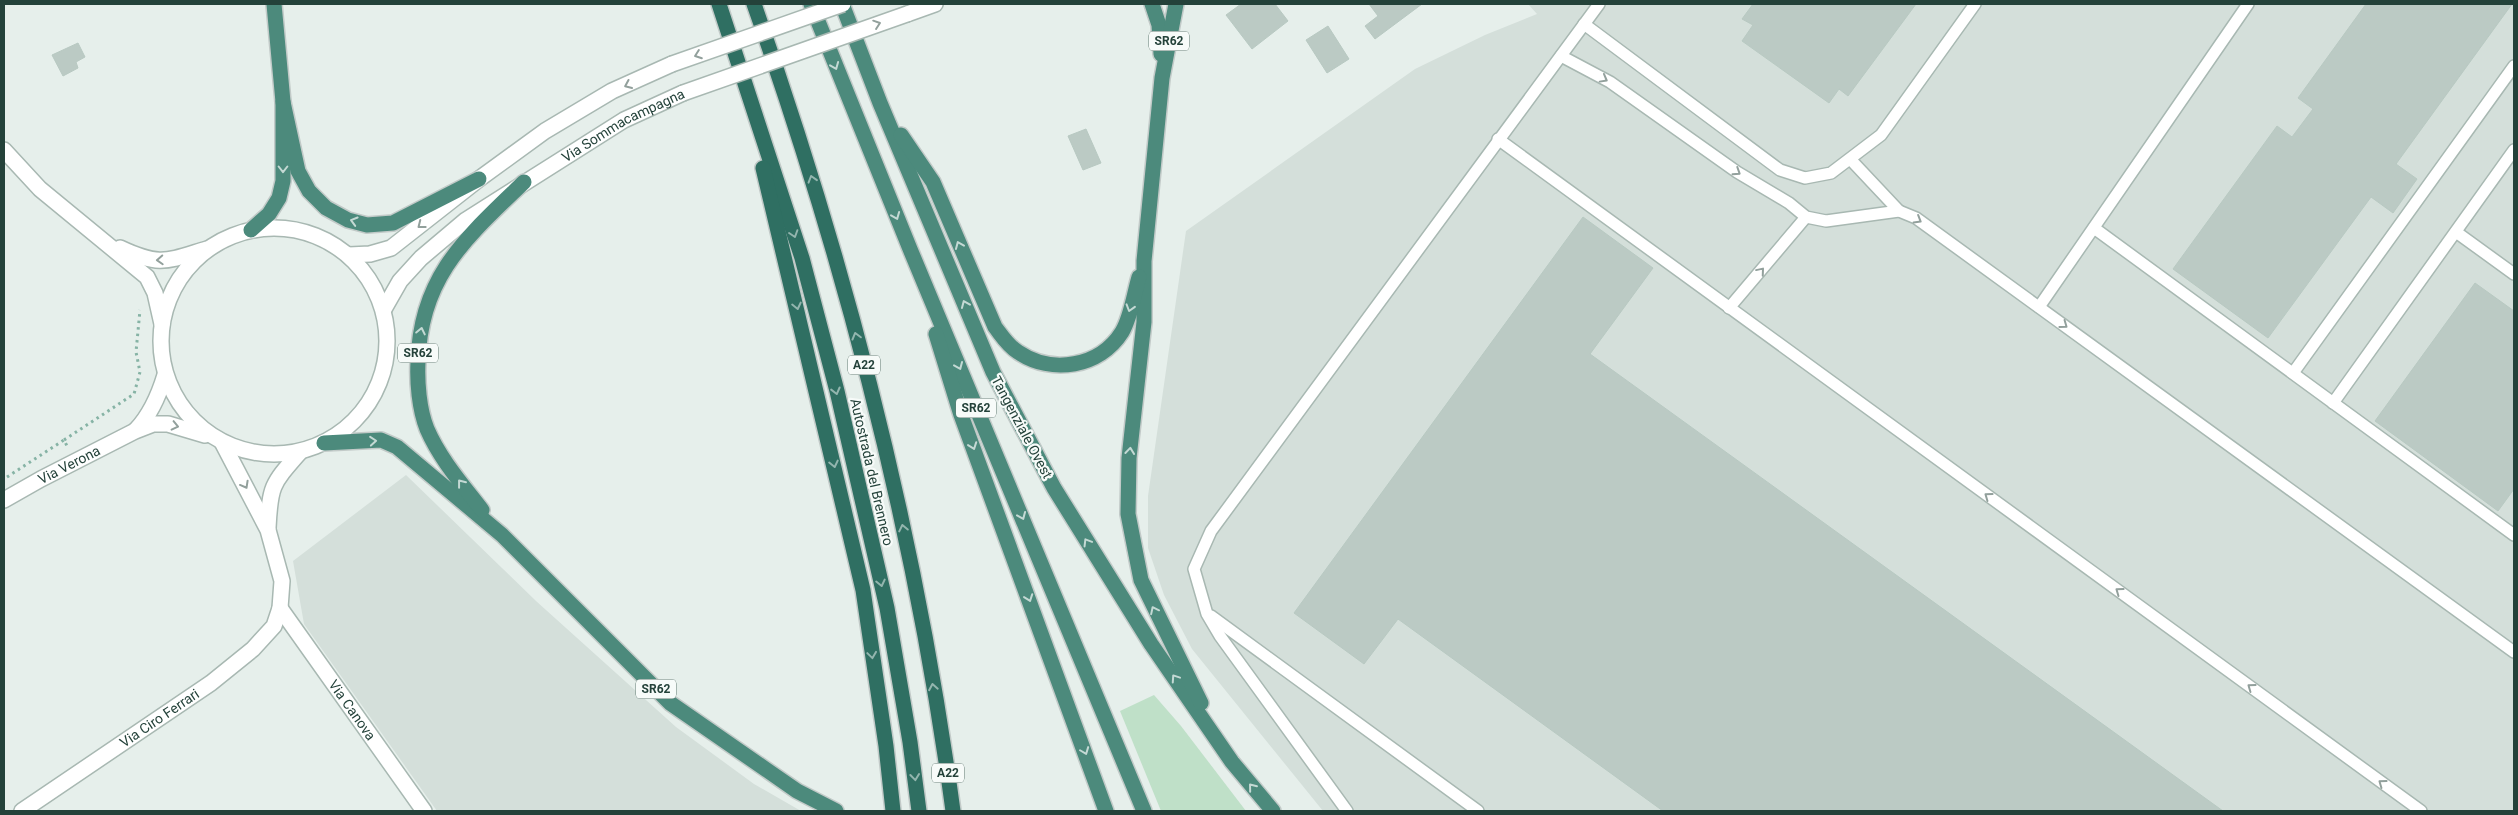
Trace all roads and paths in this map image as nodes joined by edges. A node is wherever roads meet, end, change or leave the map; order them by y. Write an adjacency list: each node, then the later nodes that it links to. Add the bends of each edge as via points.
1 (274, 4): 17 (highway)
2 (719, 4): 12 (highway, Autostrada del Brennero / A22)
3 (754, 4): 63 (highway, Autostrada del Brennero / A22, one-way to 3, via 930,666 887,457 823,216)
4 (811, 4): 33 (highway, SR62, one-way to 33)
5 (842, 4): 18 (highway, Tangenziale Ovest / SR62); 24 (street, one-way to 24, bridge, via 672,64 612,91 545,131)
6 (935, 4): 25 (street, Via Sommacampagna, one-way to 6, bridge, via 624,120 683,93)
7 (1152, 4): 16 (highway, SR62, via 1159,25)
8 (1176, 4): 16 (highway, SR62)
9 (1599, 4): 13 (lane)
10 (1974, 4): 22 (lane, via 1881,135)
11 (2248, 4): 28 (lane)
12 (726, 21): 61 (highway, one-way to 61, via 780,233 863,590); 62 (highway, Autostrada del Brennero / A22, one-way to 62, via 802,258 837,391 887,608)
13 (1584, 24): 14 (lane); 22 (lane, via 1780,170 1805,178 1831,174)
14 (1561, 56): 19 (lane); 27 (lane, one-way to 27, via 1610,82 1736,172 1789,203)
15 (2514, 66): 42 (lane)
16 (1162, 78): 35 (highway, SR62)
17 (283, 102): 24 (highway, one-way to 17, via 393,223 367,225 348,220 326,208 309,192 298,171); 29 (highway, one-way to 29, via 279,198 269,214)
18 (880, 103): 35 (highway, SR62, one-way to 18, via 1123,329 1104,351 1091,359 1060,366 1032,360 1017,352 995,327 932,182); 57 (highway, Tangenziale Ovest / SR62, one-way to 18, via 1115,588 1054,488 993,372)
19 (1498, 139): 39 (lane); 55 (lane, via 1211,531 1194,569)
20 (4, 150): 31 (street, via 40,189)
21 (2514, 150): 23 (lane)
22 (1851, 160): 26 (lane)
23 (2511, 163): 30 (lane)
24 (479, 179): 34 (street, one-way to 34, via 391,248)
25 (524, 182): 40 (street, Via Sommacampagna, via 466,220 421,258 400,280); 52 (highway, SR62, one-way to 25, via 447,465 426,427 417,379 418,342 426,305 446,265 466,238)
26 (1899, 211): 27 (lane, via 1826,221); 38 (lane, one-way to 38, via 1916,218)
27 (1806, 217): 39 (lane, one-way to 27)
28 (2094, 228): 38 (lane); 42 (lane)
29 (251, 230): 32 (street, via 228,237); 34 (street, via 277,227 303,231 328,240)
30 (2456, 232): 36 (lane); 44 (lane)
31 (105, 241): 32 (street, one-way to 31, via 163,261 147,260); 41 (street, via 147,277 155,293)
32 (207, 249): 41 (street, via 174,286)
33 (910, 250): 64 (highway, SR62, one-way to 64, via 961,414); 65 (highway, SR62, one-way to 65)
34 (349, 255): 40 (street, via 370,280)
35 (1144, 261): 57 (highway, SR62, one-way to 35, via 1150,601 1135,559 1128,514 1129,466 1144,322)
36 (2514, 274)
37 (142, 302): 46 (path, via 136,352 140,372 134,394)
38 (2040, 307): 56 (lane, one-way to 56)
39 (1729, 308): 69 (lane, one-way to 39)
40 (384, 309): 48 (street, via 388,335 386,362 378,387 365,410)
41 (162, 324): 43 (street, via 161,348)
42 (2293, 373): 44 (lane)
43 (166, 374): 45 (street, via 158,398 146,420); 47 (street, via 177,400 193,421)
44 (2333, 403): 53 (lane)
45 (135, 431): 47 (street, one-way to 47, via 152,424 168,424); 50 (street, Via Verona)
46 (64, 440)
47 (218, 440): 49 (street, via 260,454); 51 (street, one-way to 51)
48 (324, 443): 49 (street); 52 (highway, SR62, one-way to 52, via 381,440 397,447)
49 (300, 452): 51 (street, via 276,480 270,496)
50 (4, 500)
51 (268, 530): 54 (street, Via Ciro Ferrari, via 282,582)
52 (502, 535): 60 (highway, SR62, via 670,703 797,791)
53 (2514, 535)
54 (280, 608): 58 (street, Via Ciro Ferrari, via 274,626 253,649); 59 (street, Via Canova)
55 (1207, 614): 67 (lane, via 1225,644); 68 (lane)
56 (2514, 652)
57 (1232, 762): 66 (highway, Tangenziale Ovest / SR62, one-way to 57)
58 (22, 811)
59 (424, 811)
60 (836, 811)
61 (893, 811)
62 (919, 811)
63 (953, 811)
64 (1106, 811)
65 (1144, 811)
66 (1273, 811)
67 (1348, 811)
68 (1478, 811)
69 (2422, 811)

